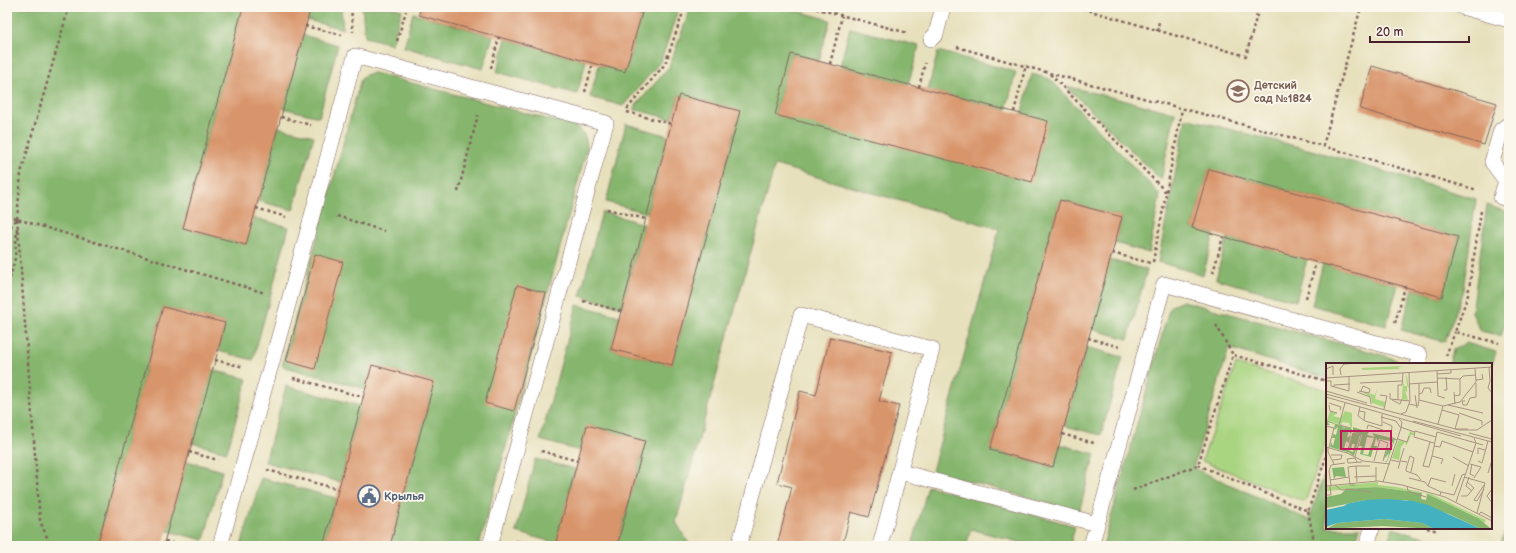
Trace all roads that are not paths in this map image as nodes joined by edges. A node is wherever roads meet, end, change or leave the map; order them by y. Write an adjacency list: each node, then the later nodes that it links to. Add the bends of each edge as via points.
1 (943, 7): 4 (lane, via 936,34)
2 (1462, 7): 3 (lane)
3 (1509, 20)
4 (931, 39)
5 (1509, 124): 6 (lane, via 1501,130 1492,162 1506,181)
6 (1505, 199)
7 (1418, 363): 9 (lane, via 1420,355 1164,284)
8 (901, 472): 9 (lane); 13 (lane, via 932,349 801,314); 14 (lane)
9 (1097, 524): 15 (lane)
10 (1372, 529): 16 (lane)
11 (220, 546): 12 (lane, via 355,56 606,123)
12 (490, 546)
13 (739, 546)
14 (880, 546)
15 (1091, 546)
16 (1367, 546)

